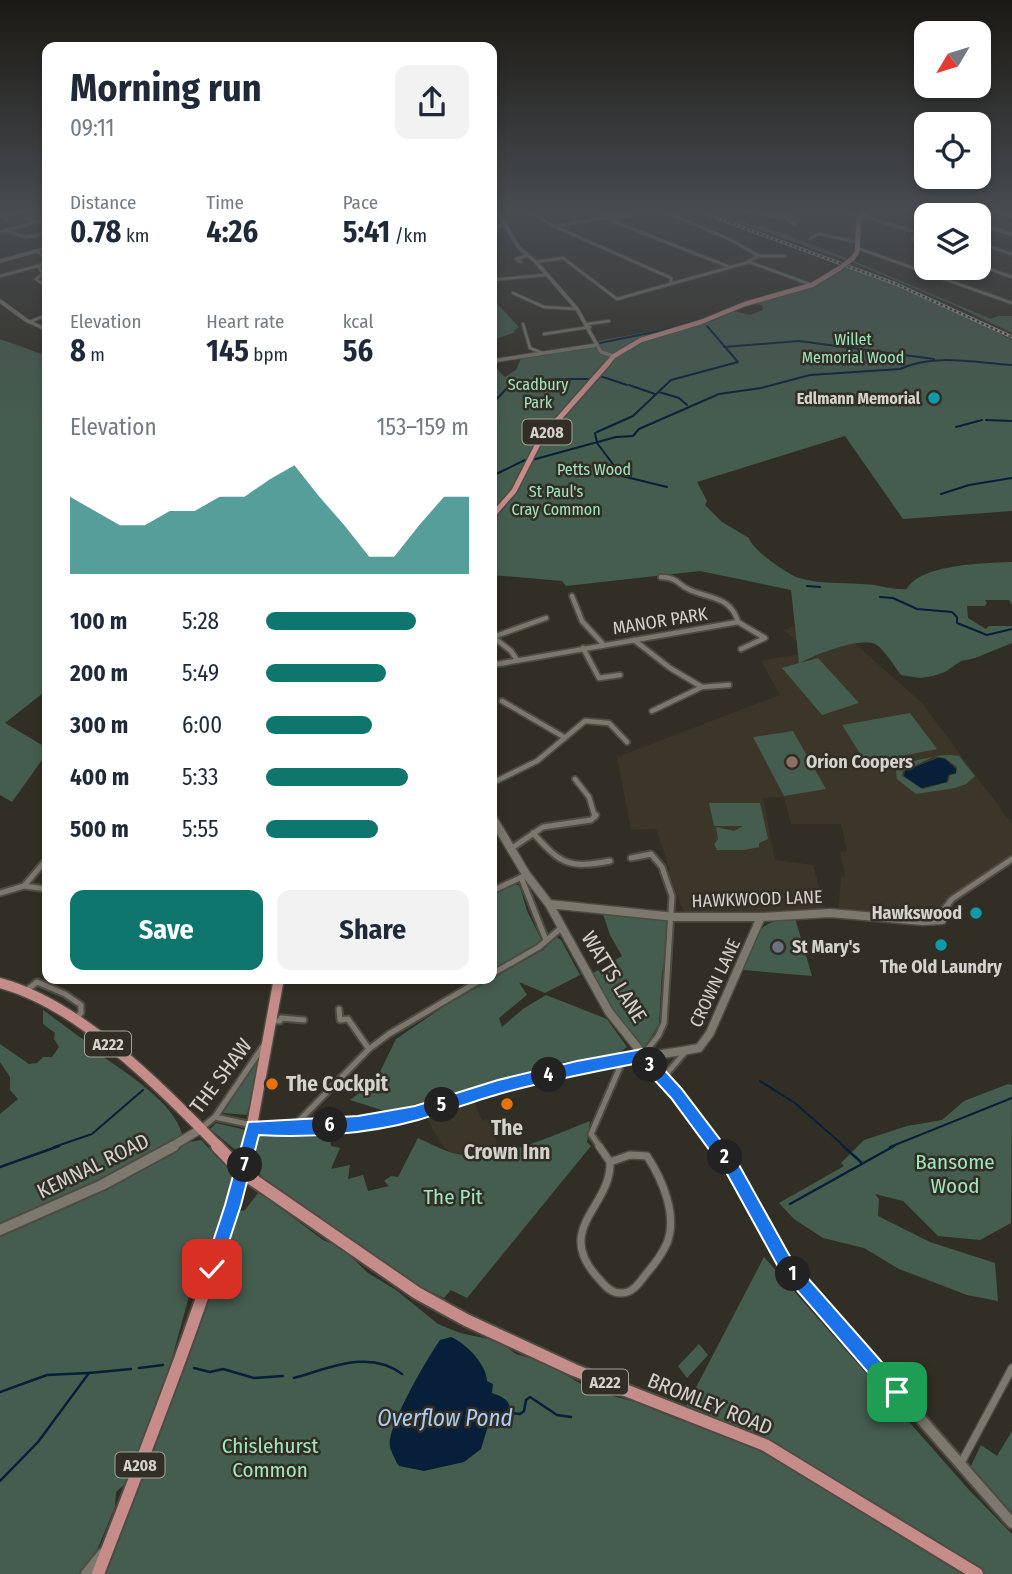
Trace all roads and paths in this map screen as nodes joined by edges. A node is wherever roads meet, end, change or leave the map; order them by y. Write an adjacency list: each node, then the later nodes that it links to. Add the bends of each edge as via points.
1 (554, 284): 9 (street)
2 (598, 284): 3 (street, via 617,299)
3 (658, 284)
4 (962, 284): 8 (street)
5 (811, 285): 19 (main road, A208, via 641,340)
6 (513, 293): 9 (street, via 548,308)
7 (0, 301): 12 (street)
8 (1012, 303)
9 (578, 309): 14 (street)
10 (42, 318): 12 (street)
11 (609, 321): 14 (street)
12 (29, 322): 15 (street)
13 (523, 324): 18 (street, via 530,348)
14 (589, 326): 16 (street); 17 (street)
15 (42, 328)
16 (544, 334)
17 (597, 345): 18 (street); 19 (street, via 601,352)
18 (543, 353): 20 (street)
19 (614, 356): 21 (main road, A208, via 540,440 514,491)
20 (497, 360)
21 (497, 510)
22 (661, 577): 25 (street, MANOR PARK, via 676,578 683,588 721,599 735,611)
23 (572, 596): 29 (street, via 582,621)
24 (547, 618): 26 (street)
25 (738, 622): 27 (street, MANOR PARK); 31 (street, via 765,638)
26 (497, 637)
27 (634, 639): 29 (street, MANOR PARK); 36 (street)
28 (497, 641): 32 (street)
29 (604, 645): 30 (street, MANOR PARK)
30 (583, 648): 32 (street, MANOR PARK); 34 (street, via 599,678)
31 (741, 649)
32 (517, 660): 33 (street, MANOR PARK)
33 (497, 663)
34 (620, 675)
35 (729, 685): 36 (street)
36 (702, 687): 38 (street)
37 (502, 701): 39 (street)
38 (652, 711)
39 (564, 737): 40 (street, via 584,721 609,723); 42 (street, via 537,761)
40 (628, 742)
41 (575, 779): 44 (street, via 596,816 552,824)
42 (497, 781)
43 (497, 826): 45 (street, WATTS LANE)
44 (533, 833): 45 (street); 48 (street, via 568,866)
45 (511, 849): 50 (street, WATTS LANE)
46 (631, 858): 57 (street, via 651,854 661,863)
47 (1012, 859): 59 (street, via 952,899)
48 (610, 861)
49 (42, 865): 51 (street)
50 (524, 876): 53 (street); 55 (street, WATTS LANE); 61 (street)
51 (24, 887): 52 (street); 54 (street)
52 (42, 889)
53 (497, 889)
54 (0, 893)
55 (549, 904): 56 (street, HAWKWOOD LANE); 60 (street, WATTS LANE)
56 (572, 907): 57 (street, HAWKWOOD LANE); 60 (street)
57 (675, 917): 58 (street, HAWKWOOD LANE); 72 (street, via 665,972 662,1030)
58 (761, 917): 59 (street, HAWKWOOD LANE, via 830,913); 71 (street, CROWN LANE, via 704,1045)
59 (942, 920)
60 (559, 923): 61 (street); 72 (street, WATTS LANE, via 609,1012)
61 (546, 940): 62 (street)
62 (497, 971)
63 (0, 983): 78 (main road, A222, via 48,1000 75,1019 159,1084)
64 (278, 984): 68 (main road, A208)
65 (474, 984): 70 (street)
66 (339, 1009): 70 (street, via 341,1020 348,1019)
67 (304, 1020): 68 (street)
68 (271, 1021): 69 (main road, A208)
69 (268, 1042): 75 (street, THE SHAW); 76 (main road, A208)
70 (369, 1049): 77 (street)
71 (687, 1051): 72 (street, CROWN LANE); 74 (street, CROWN LANE)
72 (642, 1056): 73 (street, CROWN LANE); 74 (street, WATTS LANE)
73 (624, 1059): 77 (street, CROWN LANE, via 498,1087 415,1114); 79 (street, via 591,1134)
74 (663, 1078): 83 (street, WATTS LANE, via 733,1169 786,1266)
75 (215, 1117): 76 (street); 78 (street, THE SHAW)
76 (254, 1126): 77 (street, CROWN LANE); 80 (main road, A208)
77 (293, 1128)
78 (199, 1130): 80 (main road, A222); 81 (street, KEMNAL ROAD, via 151,1161)
79 (610, 1162): 79 (street, via 647,1156 657,1171 670,1220 663,1250 645,1277 620,1296 610,1292 590,1269 581,1239 587,1215 608,1182)
80 (243, 1173): 85 (main road, A208, via 205,1292); 88 (main road, BROMLEY ROAD / A222, via 450,1312 574,1370 765,1445)
81 (0, 1230)
82 (1012, 1368): 83 (street)
83 (961, 1464): 84 (street, WATTS LANE)
84 (1012, 1524)
85 (113, 1540): 86 (street); 87 (main road, A208)
86 (86, 1574)
87 (98, 1574)
88 (977, 1574)

